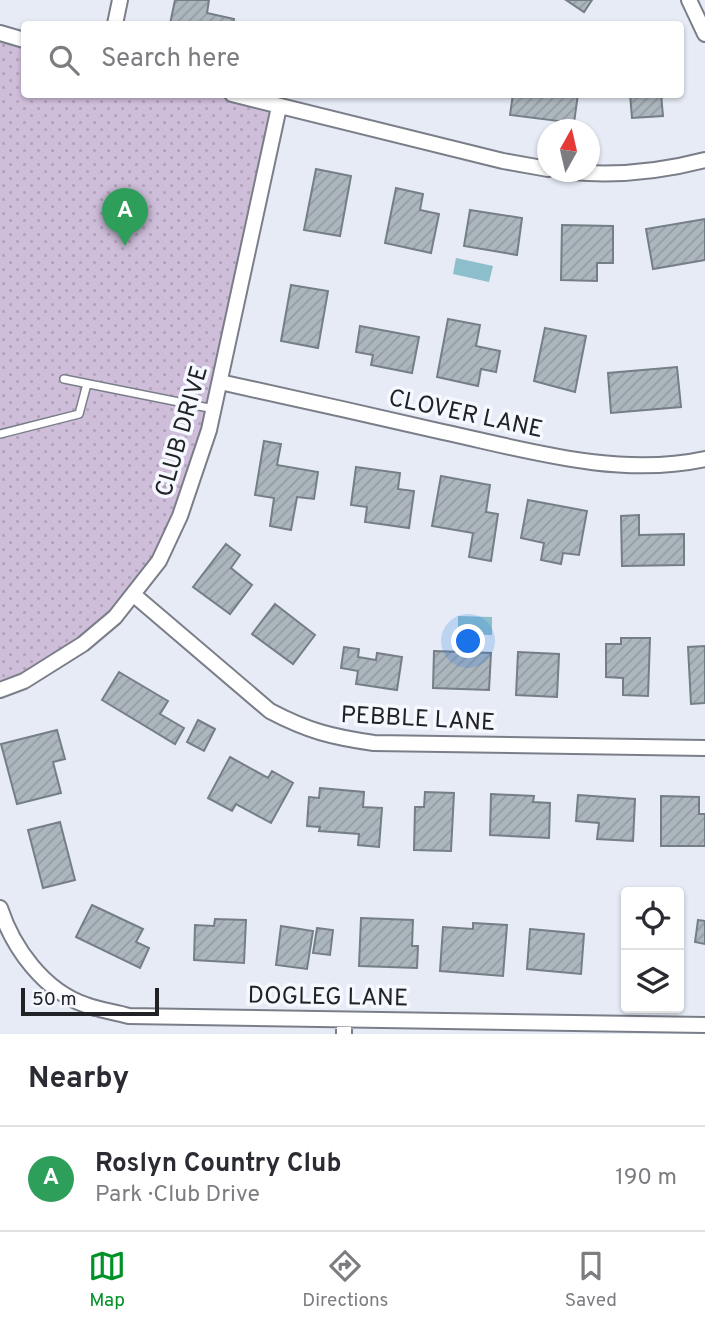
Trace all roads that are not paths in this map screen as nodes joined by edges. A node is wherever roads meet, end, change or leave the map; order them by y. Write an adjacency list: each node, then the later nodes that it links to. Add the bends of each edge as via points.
1 (120, 0): 3 (street)
2 (689, 0): 5 (street)
3 (116, 21)
4 (0, 33): 6 (street)
5 (705, 34)
6 (21, 39)
7 (246, 98): 8 (street)
8 (279, 107): 10 (street); 13 (street, CLUB DRIVE)
9 (705, 160): 11 (street)
10 (537, 167)
11 (600, 172)
12 (64, 379): 14 (lane)
13 (220, 382): 15 (street, CLUB DRIVE); 17 (street, CLOVER LANE, via 545,454 612,464)
14 (87, 384): 15 (lane); 16 (lane, via 79,414)
15 (214, 410): 18 (street, CLUB DRIVE, via 180,516 159,561)
16 (0, 434)
17 (705, 459)
18 (134, 595): 19 (street, CLUB DRIVE, via 83,644 24,681); 20 (street, PEBBLE LANE, via 270,711 328,736 374,743)
19 (0, 690)
20 (705, 748)
21 (0, 908): 23 (street, DOGLEG LANE, via 6,928 30,964 57,990 85,1005 129,1016)
22 (705, 1025): 23 (street, DOGLEG LANE)
23 (344, 1027)

